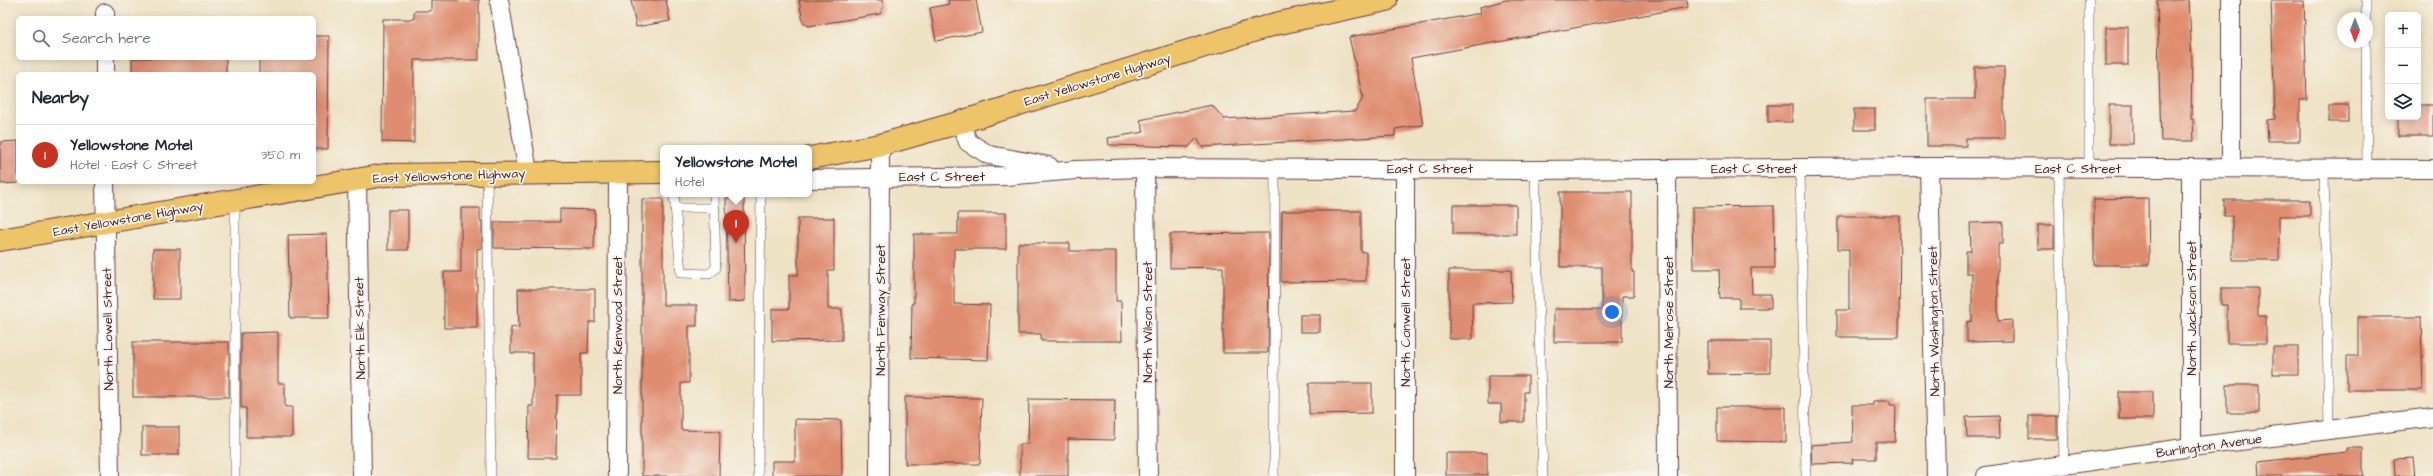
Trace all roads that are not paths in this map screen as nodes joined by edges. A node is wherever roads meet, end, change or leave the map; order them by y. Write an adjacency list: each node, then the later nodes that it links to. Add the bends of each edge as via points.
1 (499, 0): 28 (street)
2 (1386, 0): 10 (main road, East Yellowstone Highway, via 1275,24)
3 (2089, 0): 18 (lane)
4 (2231, 0): 20 (street)
5 (2366, 0): 6 (lane)
6 (2366, 12)
7 (2366, 48): 23 (lane)
8 (105, 60): 9 (street)
9 (105, 72)
10 (961, 122): 11 (main road, East Yellowstone Highway); 25 (street, East C Street, via 968,142 989,155)
11 (880, 145): 12 (main road, East Yellowstone Highway); 32 (street, North Fenway Street)
12 (812, 157)
13 (1930, 167): 16 (street, East C Street); 17 (street, East C Street); 61 (street, North Washington Street)
14 (1145, 168): 21 (street, East C Street); 25 (street, East C Street); 55 (street, North Wilson Street)
15 (1405, 168): 21 (street, East C Street); 26 (street, East C Street); 57 (street, North Conwell Street)
16 (1800, 168): 22 (street, East C Street); 60 (lane)
17 (2059, 168): 18 (street, East C Street); 47 (lane)
18 (2090, 168): 19 (street, East C Street)
19 (2191, 168): 20 (street, East C Street); 46 (street, North Jackson Street)
20 (2231, 168): 27 (street, East C Street)
21 (1276, 169): 56 (lane)
22 (1667, 169): 26 (street, East C Street); 59 (street, North Melrose Street)
23 (2367, 169): 24 (street, East C Street); 27 (street, East C Street)
24 (2433, 169)
25 (1076, 170): 32 (street, East C Street, via 1006,176)
26 (1535, 170): 58 (lane)
27 (2324, 170): 45 (lane)
28 (528, 172): 30 (main road, East Yellowstone Highway); 31 (main road, East Yellowstone Highway)
29 (660, 172): 31 (main road, East Yellowstone Highway)
30 (487, 173): 33 (main road, East Yellowstone Highway, via 413,174); 51 (lane)
31 (618, 174): 52 (street, North Kenwood Street)
32 (881, 177): 34 (street, East C Street); 54 (street, North Fenway Street)
33 (357, 179): 39 (main road, East Yellowstone Highway); 50 (street, North Elk Street)
34 (812, 179)
35 (105, 184): 42 (street, North Lowell Street)
36 (674, 197): 40 (lane)
37 (714, 197): 41 (lane)
38 (761, 197): 53 (lane)
39 (235, 200): 42 (main road, East Yellowstone Highway); 49 (lane)
40 (675, 208): 41 (lane); 41 (lane, via 681,273 708,274 716,268)
41 (715, 208)
42 (105, 222): 43 (main road, East Yellowstone Highway); 48 (street, North Lowell Street)
43 (0, 240)
44 (2433, 417): 45 (street, Burlington Avenue)
45 (2328, 430): 46 (street, Burlington Avenue)
46 (2191, 447): 47 (street, Burlington Avenue)
47 (2064, 466): 62 (street, Burlington Avenue)
48 (110, 476)
49 (235, 476)
50 (362, 476)
51 (491, 476)
52 (617, 476)
53 (758, 476)
54 (879, 476)
55 (1148, 476)
56 (1274, 476)
57 (1405, 476)
58 (1543, 476)
59 (1668, 476)
60 (1806, 476)
61 (1936, 476)
62 (1986, 476)

